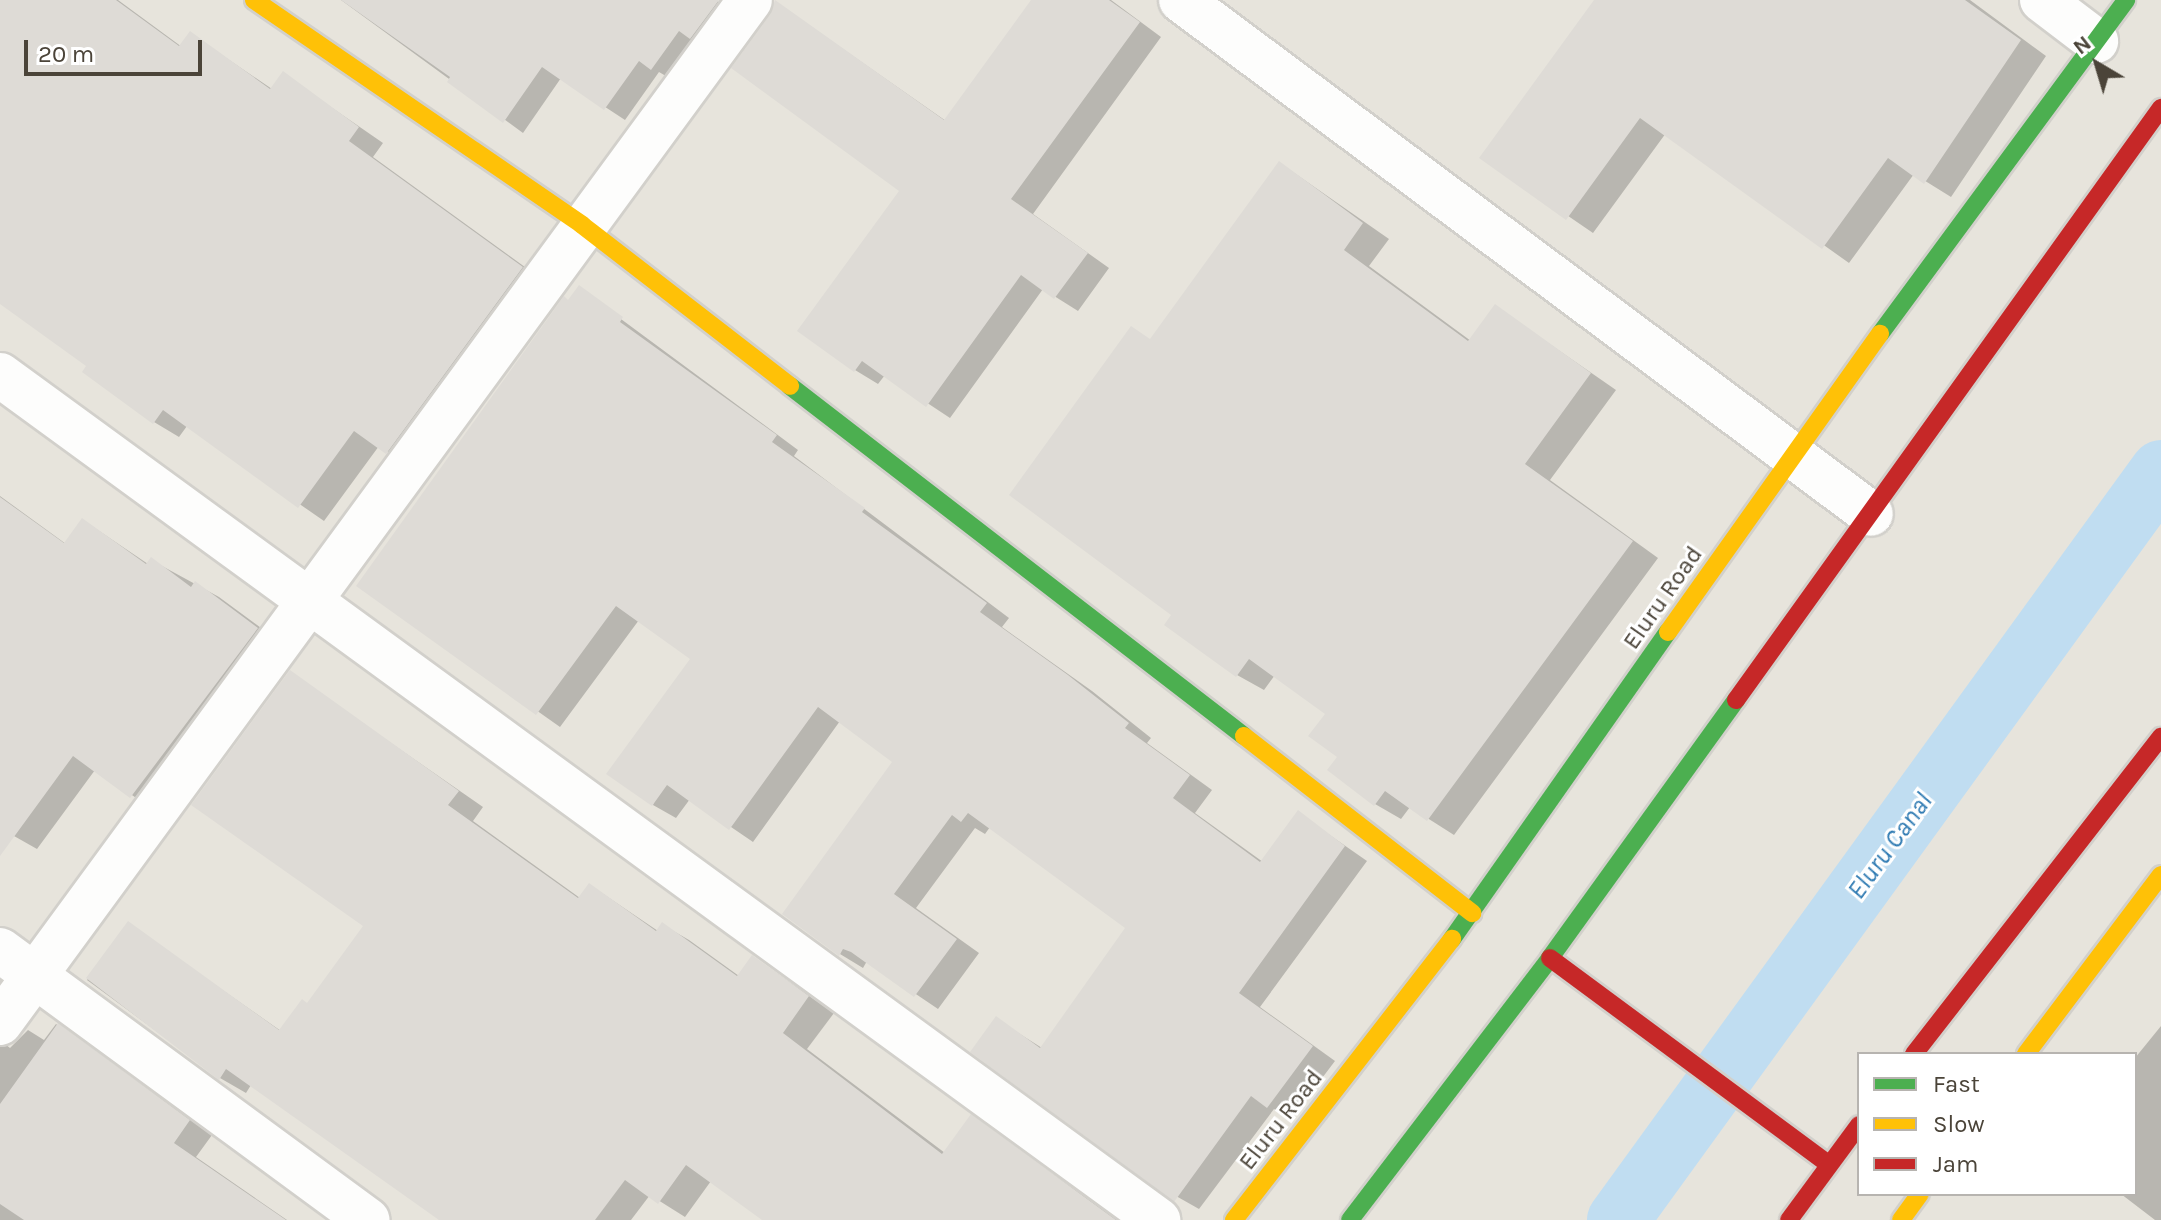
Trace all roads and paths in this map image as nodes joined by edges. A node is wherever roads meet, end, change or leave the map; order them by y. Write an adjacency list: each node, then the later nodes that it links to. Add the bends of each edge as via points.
1 (254, 0): 8 (main road)
2 (750, 0): 8 (street)
3 (1181, 0): 10 (street)
4 (2042, 0): 6 (street)
5 (2126, 0): 6 (main road, Eluru Road)
6 (2096, 41): 10 (main road, Eluru Road)
7 (2161, 108): 11 (main road)
8 (582, 225): 12 (street); 15 (main road)
9 (0, 375): 12 (street)
10 (1790, 456): 11 (street); 15 (main road, Eluru Road)
11 (1871, 514): 17 (main road)
12 (309, 600): 18 (street); 26 (street)
13 (2161, 737): 20 (main road)
14 (2161, 875): 21 (main road)
15 (1472, 913): 27 (main road, Eluru Road)
16 (0, 950): 18 (street)
17 (1550, 958): 23 (main road); 28 (main road)
18 (37, 977): 19 (street); 25 (street)
19 (0, 1023)
20 (1916, 1052)
21 (2028, 1052)
22 (1857, 1128): 23 (main road)
23 (1828, 1164): 29 (main road)
24 (1919, 1196): 30 (main road)
25 (368, 1220)
26 (1158, 1220)
27 (1234, 1220)
28 (1350, 1220)
29 (1789, 1220)
30 (1901, 1220)

